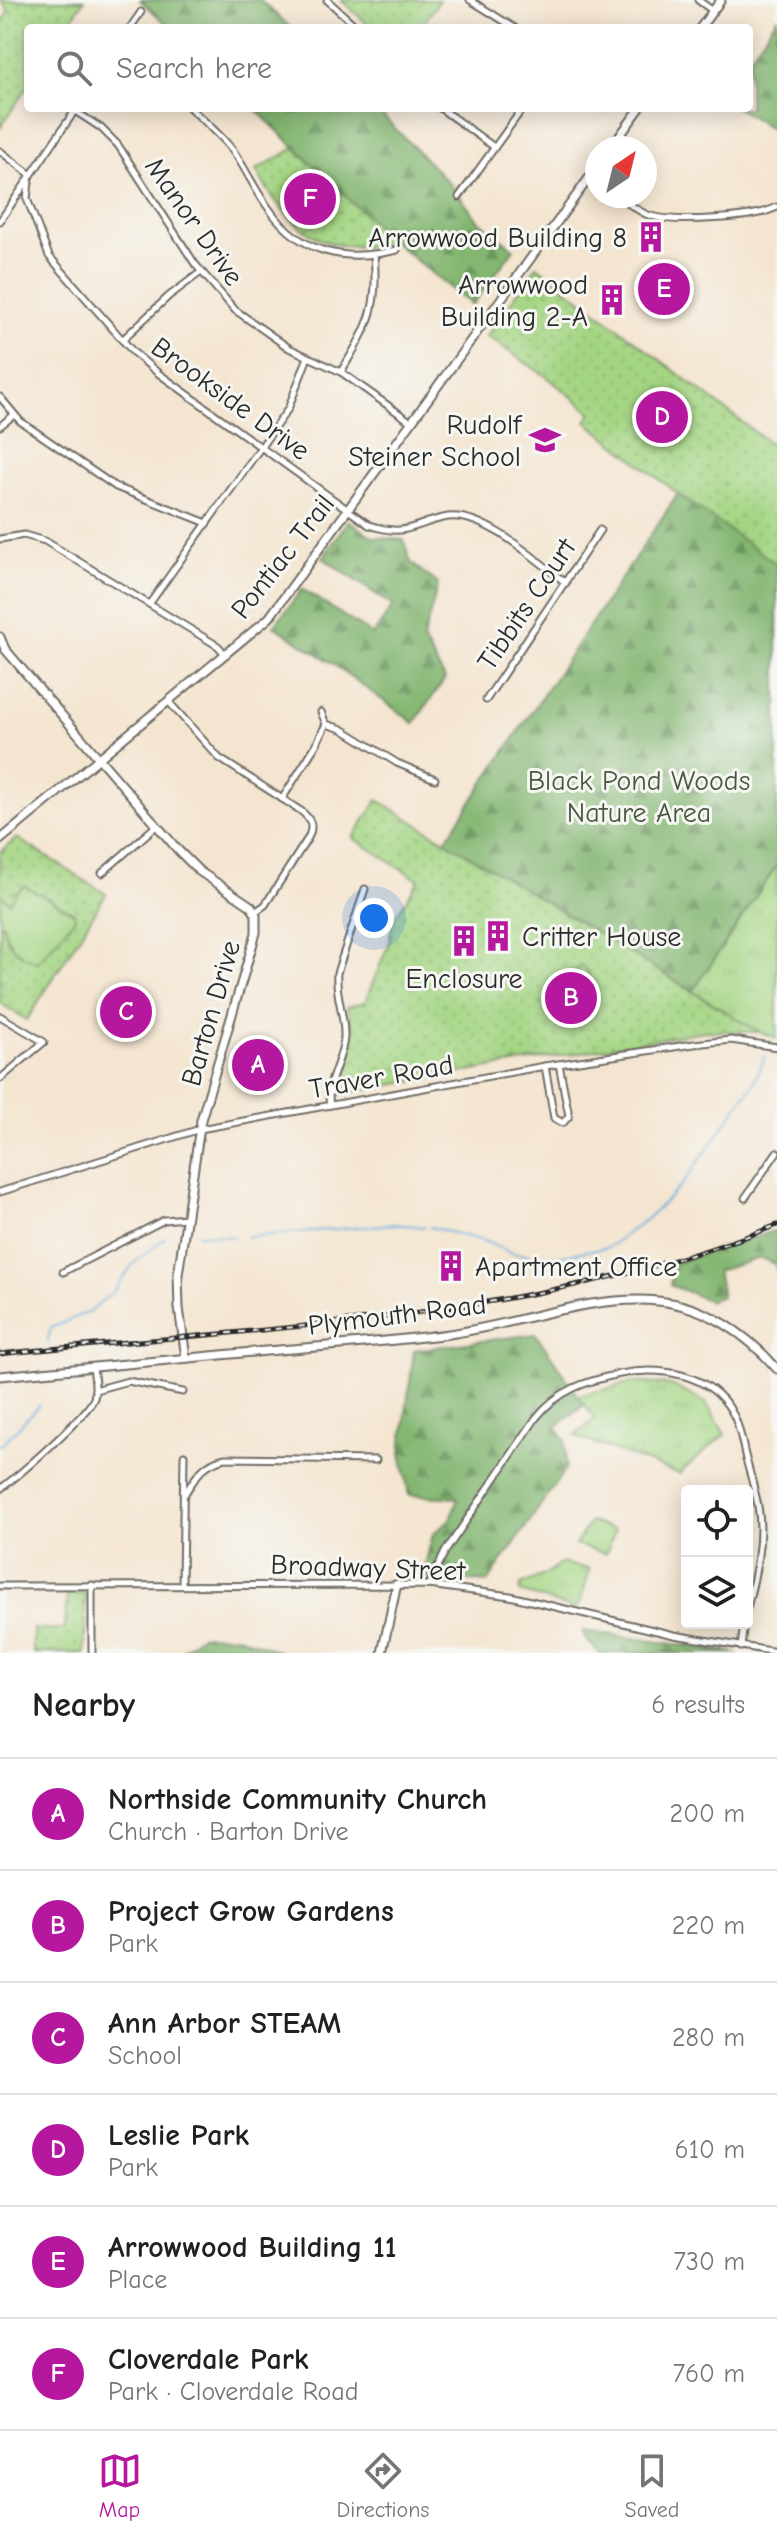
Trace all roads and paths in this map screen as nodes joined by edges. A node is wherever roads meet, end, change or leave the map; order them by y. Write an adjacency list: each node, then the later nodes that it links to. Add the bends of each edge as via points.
1 (327, 0): 8 (street)
2 (470, 0): 9 (street)
3 (698, 0): 5 (street)
4 (721, 0): 5 (main road)
5 (713, 11): 10 (main road)
6 (141, 12): 7 (street)
7 (133, 24)
8 (354, 24)
9 (509, 24)
10 (703, 24)
11 (74, 112): 20 (street)
12 (80, 112): 28 (street, Manor Drive, via 122,150)
13 (194, 112): 27 (street, via 231,148 288,230 327,252)
14 (446, 112): 18 (street)
15 (520, 112): 18 (street)
16 (634, 112): 17 (main road)
17 (619, 136)
18 (494, 147): 22 (street)
19 (0, 151): 20 (street)
20 (30, 174): 25 (street); 29 (street, Brookside Drive, via 27,199 49,256)
21 (585, 190): 34 (main road, Pontiac Trail)
22 (459, 197)
23 (777, 207): 24 (street, via 744,218 668,219)
24 (636, 208)
25 (0, 221)
26 (397, 250): 27 (street)
27 (374, 255): 31 (street, via 373,312)
28 (201, 272): 29 (street); 30 (street, Manor Drive, via 246,320)
29 (122, 340): 36 (street, Brookside Drive, via 158,373)
30 (308, 357): 31 (street, Manor Drive); 36 (street, via 288,409)
31 (341, 372): 34 (street, Manor Drive)
32 (0, 397): 33 (street)
33 (14, 415): 35 (street); 38 (street, via 116,487)
34 (411, 422): 37 (main road, Pontiac Trail)
35 (0, 426)
36 (263, 447): 37 (street, Brookside Drive); 38 (street)
37 (348, 509): 41 (street, Brookside Drive, via 369,525 395,531 448,517 470,519); 45 (main road, Pontiac Trail, via 269,618)
38 (207, 523): 42 (street)
39 (600, 530): 41 (street, Tibbits Court)
40 (0, 539): 42 (street, via 24,535 45,541)
41 (566, 583): 47 (street, Tibbits Court)
42 (150, 603): 45 (street)
43 (0, 637): 44 (main road, Barton Drive)
44 (5, 649): 46 (street); 51 (main road, Barton Drive)
45 (226, 655): 48 (main road, Pontiac Trail)
46 (0, 658)
47 (486, 700)
48 (168, 701): 51 (main road, Pontiac Trail); 53 (street, via 219,758)
49 (321, 712): 50 (street)
50 (326, 724): 52 (street); 53 (street)
51 (99, 759): 54 (main road, Barton Drive); 55 (main road, Pontiac Trail)
52 (435, 779)
53 (282, 799): 58 (street, via 308,817 311,831 265,905)
54 (156, 826): 56 (street); 58 (main road, Barton Drive, via 189,862)
55 (0, 840)
56 (102, 873)
57 (365, 889): 64 (street, via 337,973 344,1039 328,1090)
58 (255, 912): 65 (main road, Barton Drive, via 256,933)
59 (0, 1016): 63 (street, via 44,1042)
60 (777, 1047): 61 (street, Traver Road, via 718,1041)
61 (559, 1064): 62 (street, Traver Road); 62 (street, via 569,1116 563,1123 554,1118)
62 (545, 1066): 64 (street, Traver Road)
63 (0, 1079)
64 (330, 1105): 65 (street, Traver Road)
65 (200, 1129): 67 (street, Traver Road); 69 (main road, Barton Drive)
66 (777, 1152): 68 (street)
67 (0, 1192)
68 (745, 1198)
69 (186, 1218): 70 (street, via 164,1220); 71 (main road, Barton Drive, via 178,1291)
70 (63, 1272)
71 (186, 1358): 72 (main road, Plymouth Road); 73 (main road, Plymouth Road, via 447,1334 641,1300 679,1305 721,1321)
72 (93, 1367): 74 (main road, Plymouth Road); 75 (street)
73 (777, 1369)
74 (0, 1376)
75 (95, 1390): 76 (street, via 128,1381); 79 (street, via 90,1405 62,1435)
76 (183, 1392)
77 (184, 1455): 80 (street)
78 (376, 1460): 80 (street, via 225,1458 202,1468)
79 (0, 1489)
80 (184, 1495): 82 (street)
81 (753, 1580): 85 (street, via 759,1508 734,1415 721,1396 693,1379 674,1371 642,1369 573,1387 551,1401 445,1552)
82 (182, 1584): 83 (street, Broadway Street); 84 (street, Broadway Street)
83 (397, 1584): 85 (street, Broadway Street); 91 (main road)
84 (92, 1585): 86 (street, Broadway Street); 90 (street)
85 (429, 1585): 88 (street, Broadway Street, via 510,1596)
86 (0, 1586)
87 (743, 1629): 88 (street)
88 (741, 1647): 89 (street, Broadway Street)
89 (777, 1652)
90 (92, 1653)
91 (382, 1653)

